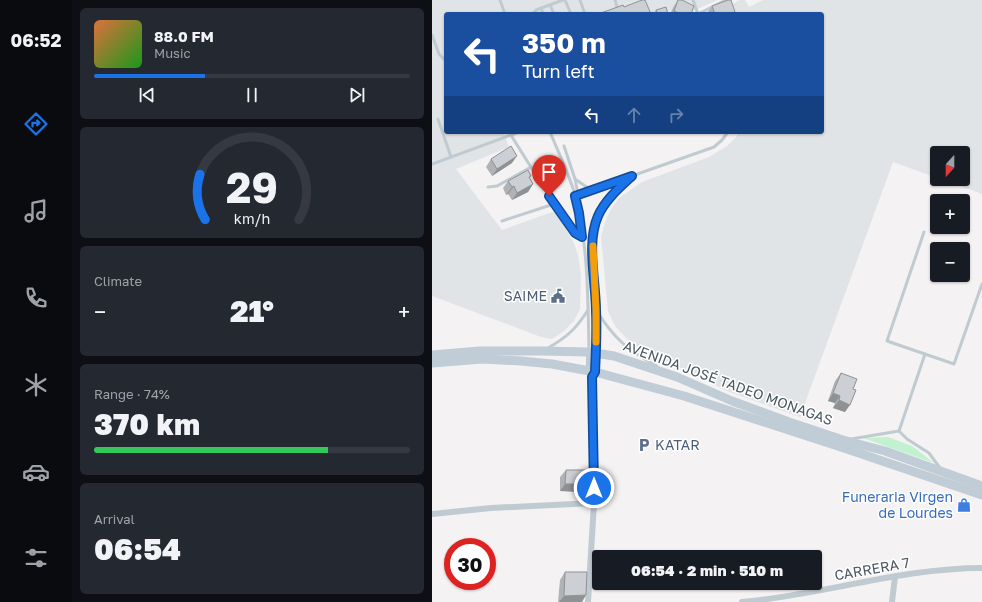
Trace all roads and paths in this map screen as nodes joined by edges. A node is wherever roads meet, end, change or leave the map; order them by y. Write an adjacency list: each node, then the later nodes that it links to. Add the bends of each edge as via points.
1 (500, 0): 9 (lane)
2 (564, 0): 7 (lane); 13 (lane)
3 (580, 0): 14 (lane)
4 (615, 0): 15 (lane)
5 (694, 0): 16 (lane)
6 (726, 0): 17 (lane)
7 (550, 5): 8 (lane); 12 (lane)
8 (541, 8): 10 (lane); 11 (lane)
9 (504, 12)
10 (535, 12)
11 (542, 12)
12 (553, 12)
13 (569, 12)
14 (584, 12)
15 (619, 12)
16 (697, 12)
17 (702, 12)
18 (432, 35): 19 (lane, via 439,54)
19 (444, 59)
20 (438, 119): 26 (lane)
21 (508, 134): 26 (lane)
22 (511, 134): 28 (lane)
23 (551, 134): 33 (lane)
24 (726, 134): 29 (lane, via 714,146)
25 (564, 146): 30 (lane)
26 (451, 157): 27 (lane)
27 (432, 164)
28 (531, 167): 31 (lane, via 497,186); 34 (lane)
29 (632, 176): 32 (lane); 38 (lane, via 610,197 598,217 594,230)
30 (575, 178): 32 (lane); 33 (lane)
31 (488, 187)
32 (591, 190): 33 (lane)
33 (576, 195): 37 (lane)
34 (554, 204): 35 (lane); 37 (lane, via 575,233)
35 (502, 222)
36 (924, 232): 45 (lane, via 887,342)
37 (582, 237): 39 (lane)
38 (593, 257): 39 (lane); 42 (lane)
39 (585, 258): 41 (lane)
40 (982, 284): 45 (lane, via 954,364)
41 (588, 310): 43 (lane, via 572,333); 44 (lane)
42 (596, 310): 44 (lane); 49 (lane, via 621,343 643,359)
43 (542, 351): 44 (main road, AVENIDA JOSÉ TADEO MONAGAS); 46 (main road, AVENIDA JOSÉ TADEO MONAGAS, via 480,351)
44 (592, 352): 48 (street); 49 (main road, AVENIDA JOSÉ TADEO MONAGAS, via 632,361)
45 (925, 354): 50 (lane)
46 (432, 355)
47 (432, 363): 48 (main road, AVENIDA JOSÉ TADEO MONAGAS, via 482,359 521,361 552,364)
48 (592, 373): 54 (main road, AVENIDA JOSÉ TADEO MONAGAS, via 684,396); 55 (street)
49 (677, 377): 51 (main road, AVENIDA JOSÉ TADEO MONAGAS, via 732,401)
50 (899, 431): 51 (lane); 52 (lane, via 928,453)
51 (843, 440): 52 (main road, AVENIDA JOSÉ TADEO MONAGAS, via 885,451)
52 (942, 471): 53 (main road, AVENIDA JOSÉ TADEO MONAGAS)
53 (982, 486)
54 (982, 495)
55 (594, 503): 56 (street); 60 (street)
56 (432, 514)
57 (982, 568): 58 (street, CARRERA 7)
58 (895, 576): 59 (street, CARRERA 7); 62 (street)
59 (768, 601): 61 (street, CARRERA 7)
60 (588, 602)
61 (742, 602)
62 (892, 602)

